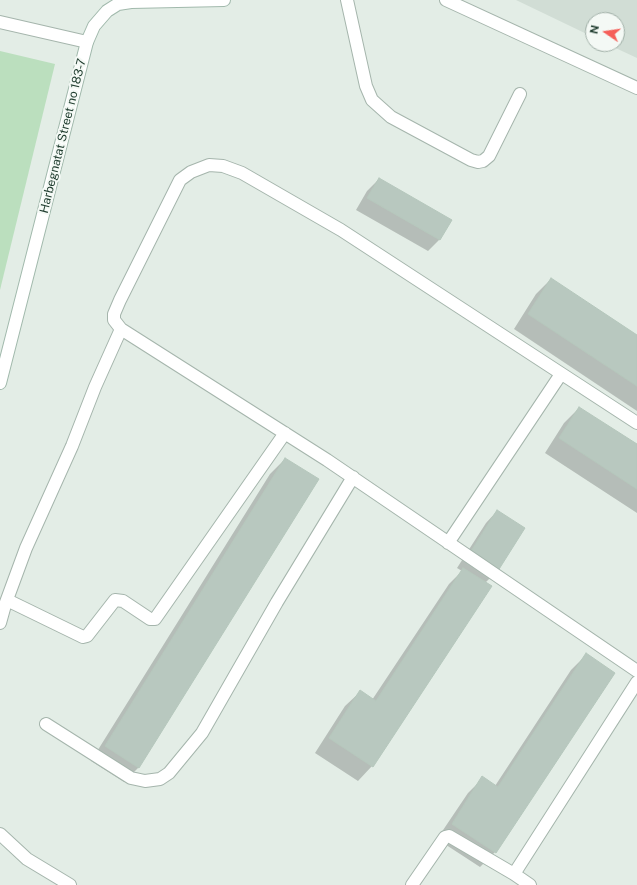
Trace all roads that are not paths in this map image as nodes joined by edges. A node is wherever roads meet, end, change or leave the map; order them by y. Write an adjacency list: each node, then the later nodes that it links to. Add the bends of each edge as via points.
1 (224, 0): 4 (street, Harbegnatat Street no 183-7)
2 (347, 0): 8 (street, via 366,86 372,100 391,117 478,162 489,156)
3 (446, 0): 7 (street)
4 (118, 2): 6 (street, Harbegnatat Street no 183-7, via 94,26)
5 (0, 22): 6 (street)
6 (87, 42): 11 (street, Harbegnatat Street no 183-7)
7 (637, 88)
8 (520, 94)
9 (121, 329): 10 (street, via 114,320 114,314 180,180 191,172 209,165 223,166 242,173 341,230); 13 (street); 16 (street, via 26,548)
10 (561, 374): 12 (street); 15 (street)
11 (0, 383)
12 (637, 423)
13 (285, 433): 14 (street); 16 (street, via 155,619 150,619 123,601 115,600 87,636 83,637)
14 (353, 477): 15 (street); 20 (street, via 202,733 169,773 160,779 145,781 131,778)
15 (448, 543): 18 (street)
16 (7, 600): 17 (street)
17 (0, 624)
18 (637, 671)
19 (637, 682): 22 (street)
20 (46, 724)
21 (0, 834): 23 (street, via 27,859)
22 (514, 874): 24 (street, via 449,836 445,837); 25 (street)
23 (70, 885)
24 (412, 885)
25 (530, 885)

